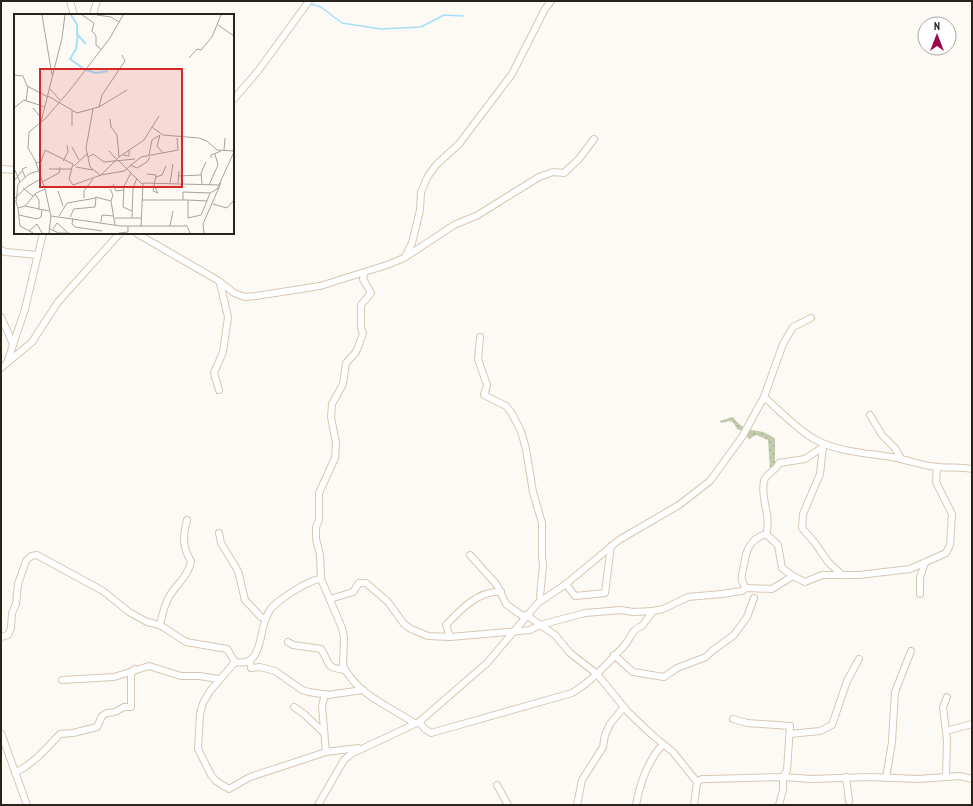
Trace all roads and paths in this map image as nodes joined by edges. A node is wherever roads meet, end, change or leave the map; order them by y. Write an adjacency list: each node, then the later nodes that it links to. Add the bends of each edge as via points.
1 (70, 1): 5 (street)
2 (97, 1): 6 (street)
3 (309, 1): 7 (street, via 258,71)
4 (551, 1): 16 (street, via 512,74 459,144 429,174 420,192 420,210 412,243)
5 (74, 14)
6 (93, 14)
7 (234, 99)
8 (594, 139): 16 (street, via 566,171 539,177 478,215 454,225)
9 (1, 169): 10 (street)
10 (14, 170)
11 (43, 234): 15 (street)
12 (119, 234): 23 (street, via 58,302 32,342)
13 (138, 234): 18 (street)
14 (1, 250): 15 (street)
15 (38, 255): 22 (street, via 31,288)
16 (404, 258): 17 (street)
17 (364, 273): 18 (street, via 320,286 256,296 239,295); 39 (street, via 363,279 371,293 361,304 363,333 356,352 346,363 343,384 332,404 335,458 319,493 316,539)
18 (220, 283): 24 (street, via 228,317 223,352 214,373)
19 (1, 317): 22 (street)
20 (811, 318): 25 (street, via 793,327 783,344)
21 (480, 337): 46 (street, via 478,359 487,385 484,395 506,406 511,412 521,431 526,450 533,492 542,523)
22 (13, 344): 23 (street)
23 (4, 366)
24 (219, 390)
25 (764, 397): 27 (street, via 789,420); 34 (street, via 742,437 710,481 679,505)
26 (870, 415): 28 (street)
27 (823, 445): 28 (street, via 867,455); 33 (street, via 805,459 779,463 764,480 763,498 768,516); 37 (street, via 820,474 803,514 802,528 828,562)
28 (901, 459): 29 (street)
29 (937, 467): 30 (street); 36 (street, via 936,482 952,514 950,545 946,553)
30 (972, 469)
31 (186, 520): 50 (street, via 184,550 191,561 190,568 170,596)
32 (219, 533): 49 (street, via 221,543 238,571 245,600)
33 (766, 534): 38 (street, via 778,545 782,568); 41 (street, via 759,536 746,551 741,573 741,583)
34 (611, 546): 40 (street); 40 (street, via 606,593 574,596)
35 (470, 555): 42 (street)
36 (925, 563): 37 (street, via 910,569); 43 (street, via 920,577)
37 (842, 575): 38 (street, via 822,576 805,582)
38 (793, 576): 41 (street, via 772,589)
39 (321, 579): 45 (street); 49 (street, via 315,579 291,593 270,610)
40 (566, 584): 46 (street)
41 (746, 588): 47 (street, via 742,591 688,597)
42 (501, 592): 48 (street, via 506,604); 54 (street, via 484,593 460,612 446,625)
43 (920, 594)
44 (754, 598): 57 (street, via 747,617 734,635 706,657 664,676 633,672)
45 (330, 599): 54 (street, via 347,595 353,592 359,583 366,583 388,602 404,624 411,629 428,636); 62 (street, via 344,637 342,659)
46 (541, 600): 48 (street)
47 (653, 611): 51 (street, via 585,613); 57 (street, via 642,626 633,632 625,646)
48 (525, 616): 51 (street); 52 (street)
49 (266, 619): 60 (street)
50 (160, 625): 53 (street, via 147,622 129,612 103,591 37,555 26,560 12,613 11,628 8,635); 59 (street, via 186,642 227,649)
51 (540, 625): 52 (street, via 530,630); 63 (street, via 555,635 570,653)
52 (511, 632): 54 (street); 72 (street, via 487,663)
53 (1, 637)
54 (450, 637)
55 (288, 642): 62 (street, via 294,646 320,649 328,665)
56 (911, 651): 89 (street, via 895,692 892,742)
57 (614, 655): 63 (street)
58 (859, 659): 77 (street, via 847,681 832,725 820,732)
59 (235, 662): 60 (street); 64 (street, via 230,670)
60 (250, 662): 67 (street, via 251,668 274,671 302,690)
61 (135, 669): 64 (street, via 149,666 181,676); 65 (street, via 114,676); 85 (street, via 131,674 131,707 107,713 102,716 97,727 60,734 27,767)
62 (345, 670): 66 (street)
63 (597, 674): 70 (street); 72 (street, via 572,693 441,731 427,732)
64 (219, 678): 81 (street, via 203,704 200,714 198,748 211,775 221,785 229,789 250,778)
65 (62, 680)
66 (363, 690): 67 (street); 72 (street, via 374,700)
67 (325, 694): 76 (street, via 322,706)
68 (947, 697): 74 (street, via 943,707)
69 (294, 707): 76 (street)
70 (624, 707): 78 (street); 98 (street, via 610,724 603,747 582,780)
71 (733, 719): 77 (street, via 747,723 790,726)
72 (417, 722): 79 (street)
73 (972, 724): 74 (street)
74 (946, 731): 86 (street)
75 (1, 733): 82 (street)
76 (324, 733): 81 (street)
77 (790, 734): 88 (street)
78 (663, 744): 91 (street, via 673,752); 99 (street, via 649,762 638,791)
79 (364, 747): 80 (street); 84 (street)
80 (337, 749): 81 (street); 84 (street, via 344,755)
81 (326, 752)
82 (8, 753): 83 (street); 85 (street)
83 (1, 755)
84 (344, 760): 96 (street)
85 (15, 773): 95 (street)
86 (946, 776): 89 (street, via 918,779); 90 (street)
87 (846, 777): 88 (street); 89 (street); 93 (street)
88 (784, 778): 91 (street, via 708,778); 94 (street)
89 (886, 778)
90 (972, 779)
91 (697, 782): 100 (street)
92 (497, 785): 97 (street)
93 (849, 801)
94 (781, 803)
95 (27, 805)
96 (318, 805)
97 (508, 805)
98 (577, 805)
99 (636, 805)
100 (694, 805)

